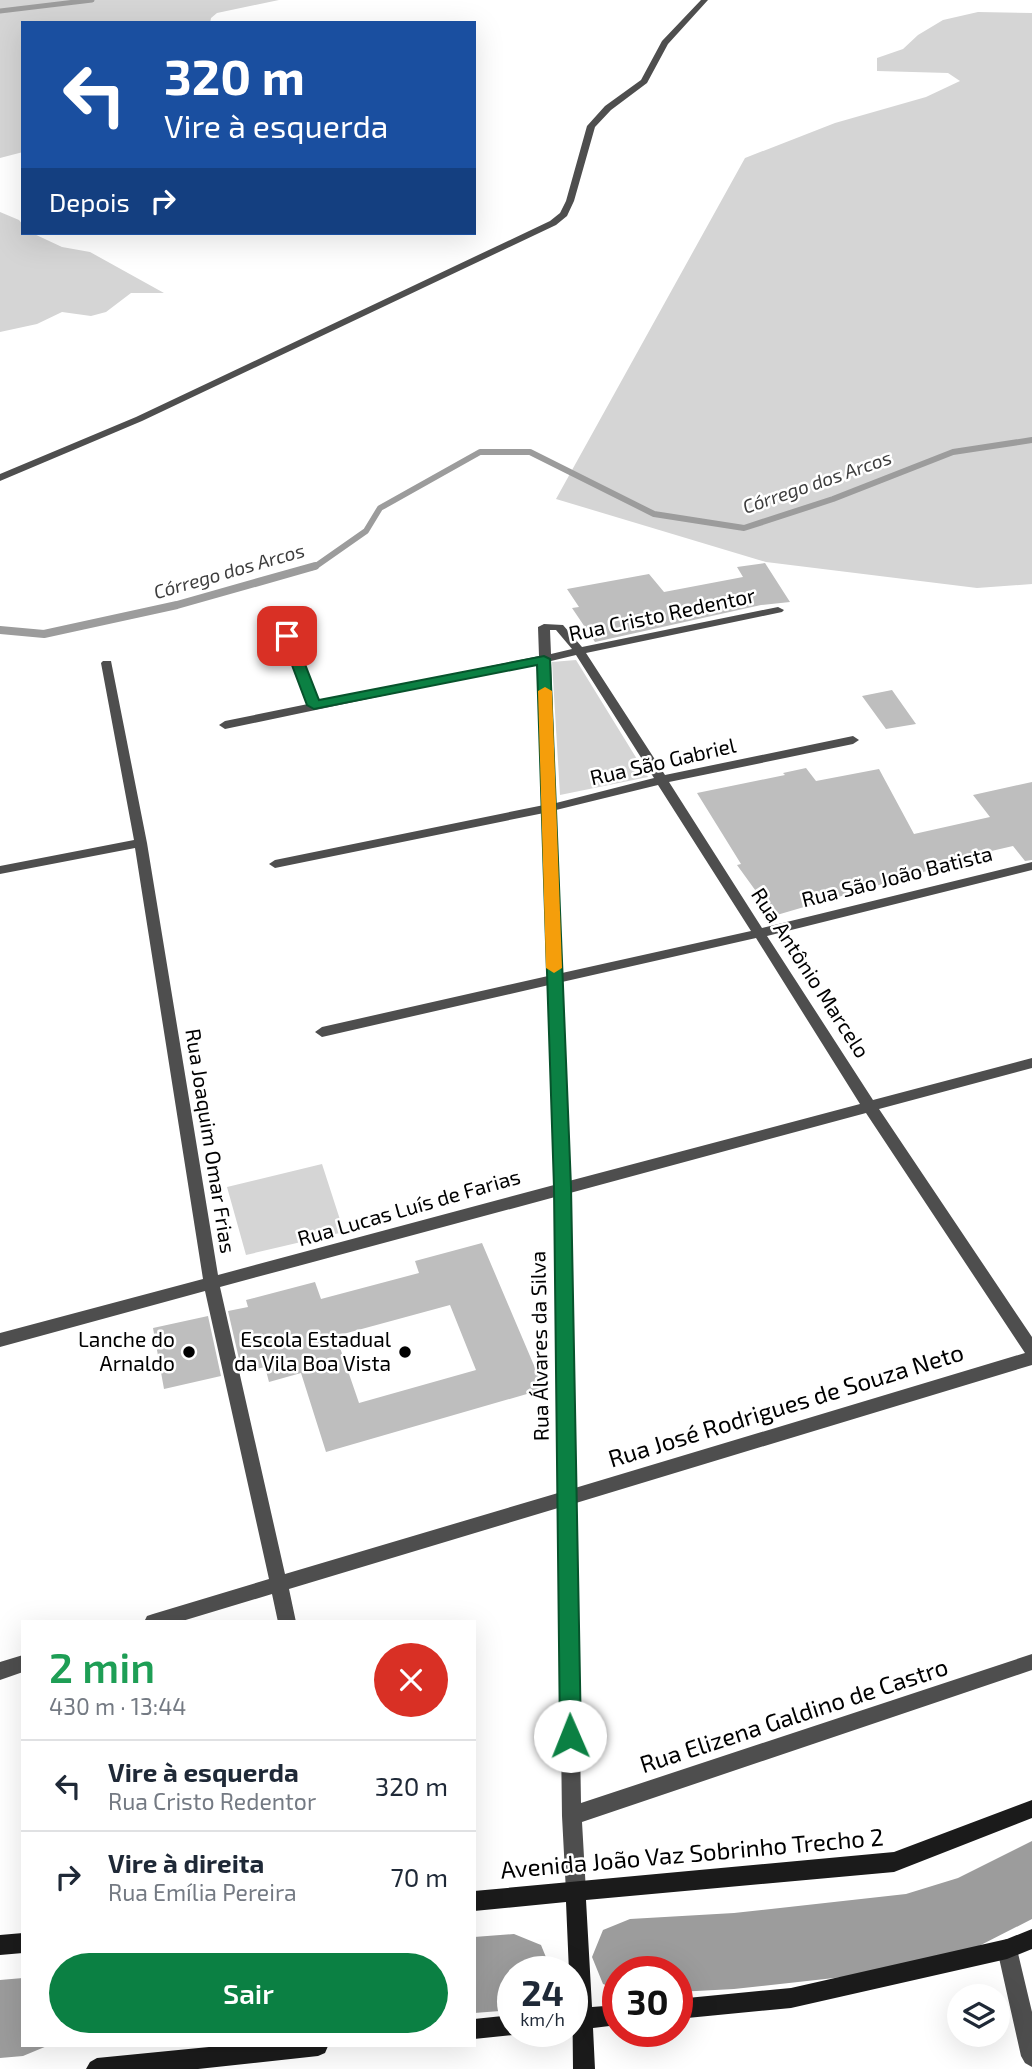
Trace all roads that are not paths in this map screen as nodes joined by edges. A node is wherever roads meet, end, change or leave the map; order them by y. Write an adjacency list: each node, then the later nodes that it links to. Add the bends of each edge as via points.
1 (705, 0): 2 (street, via 665,43 644,81 591,126 570,201 553,223 139,419)
2 (0, 478)
3 (778, 610): 6 (street, Rua Cristo Redentor)
4 (279, 612): 9 (street)
5 (548, 625): 6 (street, Rua Antônio Marcelo, via 566,633); 7 (street, Rua Álvares da Silva, via 543,630)
6 (580, 652): 7 (street, Rua Cristo Redentor); 12 (street, Rua Antônio Marcelo)
7 (544, 659): 9 (street, Rua Cristo Redentor); 13 (street, Rua Álvares da Silva)
8 (107, 663): 14 (street, Rua Joaquim Omar Frias)
9 (314, 705): 10 (street, Rua Cristo Redentor)
10 (225, 725)
11 (853, 740): 12 (street, Rua São Gabriel)
12 (661, 780): 13 (street, Rua São Gabriel); 18 (street, Rua Antônio Marcelo)
13 (550, 808): 15 (street, Rua São Gabriel); 19 (street, Rua Álvares da Silva)
14 (141, 843): 17 (street); 24 (street, Rua Joaquim Omar Frias)
15 (275, 864)
16 (1032, 866): 18 (street, Rua São João Batista)
17 (0, 870)
18 (760, 933): 19 (street, Rua São João Batista); 22 (street, Rua Antônio Marcelo)
19 (554, 978): 20 (street, Rua São João Batista); 23 (street, Rua Álvares da Silva)
20 (322, 1032)
21 (1032, 1063): 22 (street, Rua Lucas Luís de Farias)
22 (869, 1106): 23 (street, Rua Lucas Luís de Farias); 26 (street, Rua Antônio Marcelo)
23 (562, 1187): 24 (street, Rua Lucas Luís de Farias); 28 (street, Rua Álvares da Silva)
24 (212, 1285): 25 (street, Rua Lucas Luís de Farias); 29 (street, Rua Joaquim Omar Frias)
25 (0, 1340)
26 (1032, 1350)
27 (1032, 1358): 28 (street, Rua José Rodrigues de Souza Neto)
28 (567, 1498): 29 (street, Rua José Rodrigues de Souza Neto); 36 (street, Rua Álvares da Silva)
29 (278, 1583): 30 (street, Rua José Rodrigues de Souza Neto); 31 (street, Rua Joaquim Omar Frias)
30 (159, 1620)
31 (287, 1620)
32 (1032, 1662): 36 (street, Rua Elizena Galdino de Castro)
33 (21, 1664): 34 (street)
34 (0, 1671)
35 (1032, 1809): 37 (street, Avenida João Vaz Sobrinho Trecho 2, via 894,1862)
36 (572, 1816): 37 (street, Rua Álvares da Silva)
37 (576, 1892): 38 (street, Avenida João Vaz Sobrinho Trecho 2); 43 (street, Rua Álvares da Silva)
38 (476, 1901)
39 (1032, 1939): 42 (street)
40 (21, 1943): 41 (street)
41 (0, 1945)
42 (1007, 1950): 44 (street, via 791,1998); 49 (street)
43 (577, 1956)
44 (693, 2007)
45 (497, 2027): 46 (street)
46 (476, 2029)
47 (308, 2047): 50 (street)
48 (582, 2047): 51 (street, Rua Álvares da Silva)
49 (1032, 2056)
50 (97, 2069)
51 (584, 2069)

